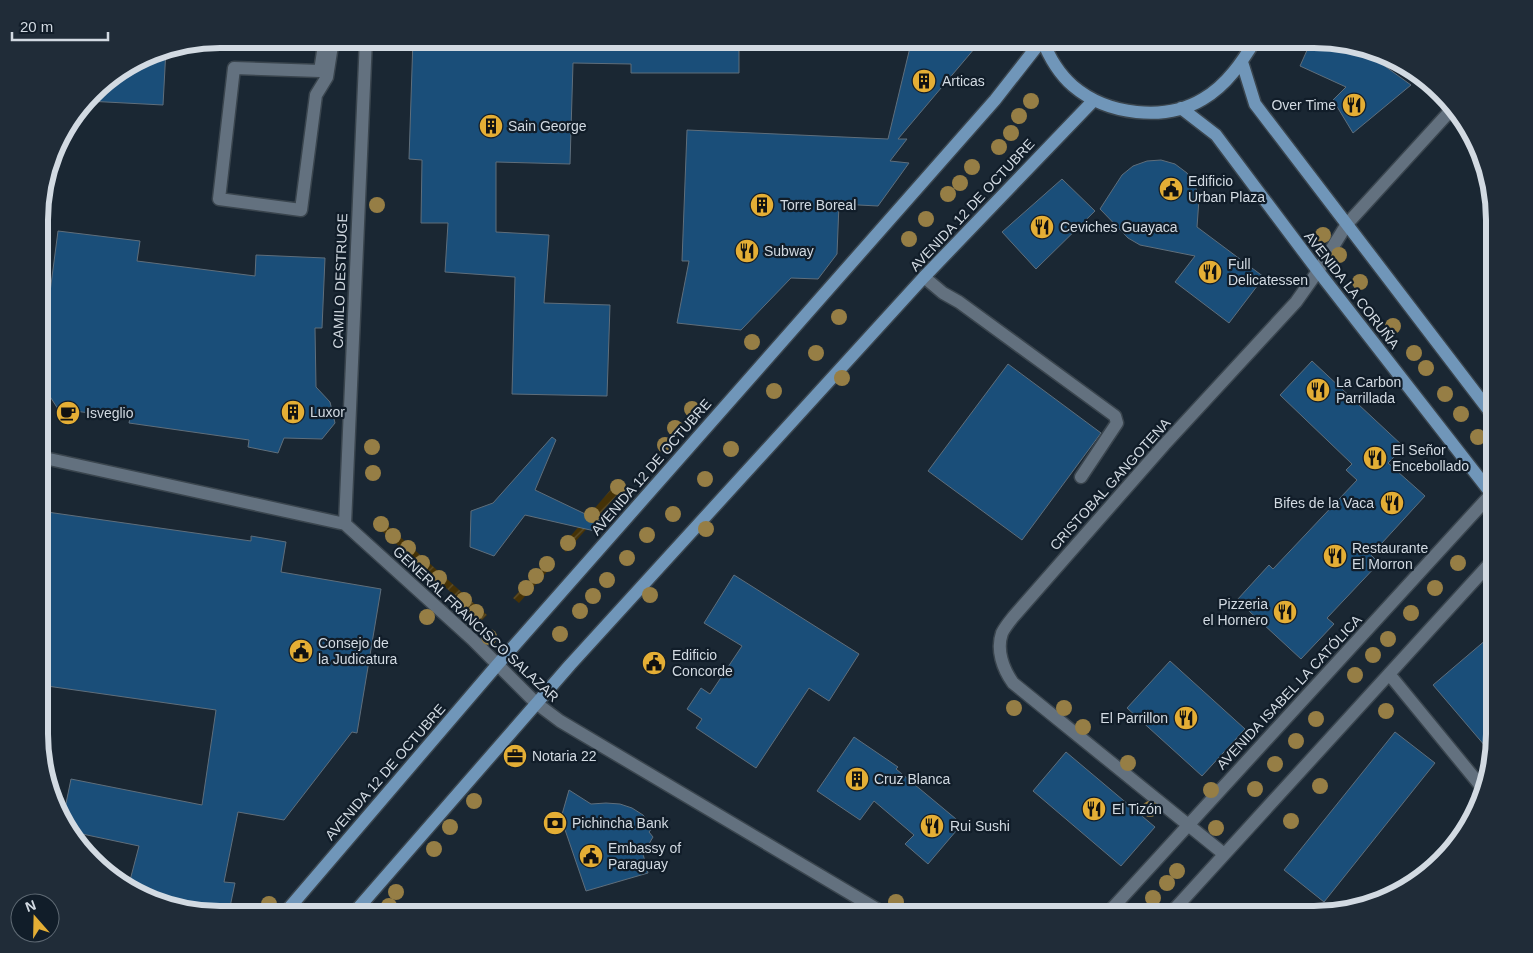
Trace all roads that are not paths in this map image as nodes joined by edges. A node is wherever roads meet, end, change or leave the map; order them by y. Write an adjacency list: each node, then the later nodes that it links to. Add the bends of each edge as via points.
1 (324, 48): 2 (street, via 320,72 234,68 219,198 301,210 316,95 327,77)
2 (332, 48)
3 (366, 48): 19 (street, CAMILO DESTRUGE)
4 (1035, 48): 21 (main road, AVENIDA 12 DE OCTUBRE, via 995,100)
5 (1046, 48): 8 (main road, via 1056,68 1074,87)
6 (1251, 48): 7 (main road)
7 (1242, 62): 9 (main road, via 1224,84 1203,100); 11 (main road, via 1255,104)
8 (1094, 100): 9 (main road, via 1145,114); 13 (main road, AVENIDA 12 DE OCTUBRE)
9 (1181, 108): 12 (main road, AVENIDA LA CORUÑA, via 1216,135)
10 (1448, 113): 11 (street, CRISTOBAL GANGOTENA)
11 (1347, 224): 12 (street, CRISTOBAL GANGOTENA); 14 (main road)
12 (1318, 271): 17 (main road, AVENIDA LA CORUÑA); 25 (street, CRISTOBAL GANGOTENA, via 1296,302 1164,445 1002,633 1000,652 1004,670 1013,683)
13 (924, 277): 16 (street, via 1116,416 1117,423); 23 (main road, AVENIDA 12 DE OCTUBRE)
14 (1485, 405)
15 (48, 459): 19 (street, GENERAL FRANCISCO SALAZAR)
16 (1081, 476)
17 (1485, 484)
18 (1485, 503): 25 (street, AVENIDA ISABEL LA CATÓLICA)
19 (345, 524): 21 (street, GENERAL FRANCISCO SALAZAR)
20 (1485, 569): 22 (street)
21 (498, 664): 23 (street, GENERAL FRANCISCO SALAZAR); 30 (main road, AVENIDA 12 DE OCTUBRE)
22 (1389, 674): 24 (street); 26 (street)
23 (536, 703): 27 (street, GENERAL FRANCISCO SALAZAR, via 560,721); 31 (main road, AVENIDA 12 DE OCTUBRE)
24 (1478, 782)
25 (1188, 824): 26 (street, CRISTOBAL GANGOTENA); 28 (street, AVENIDA ISABEL LA CATÓLICA)
26 (1224, 854): 29 (street)
27 (871, 905)
28 (1115, 905)
29 (1178, 905)
30 (291, 906)
31 (360, 906)

